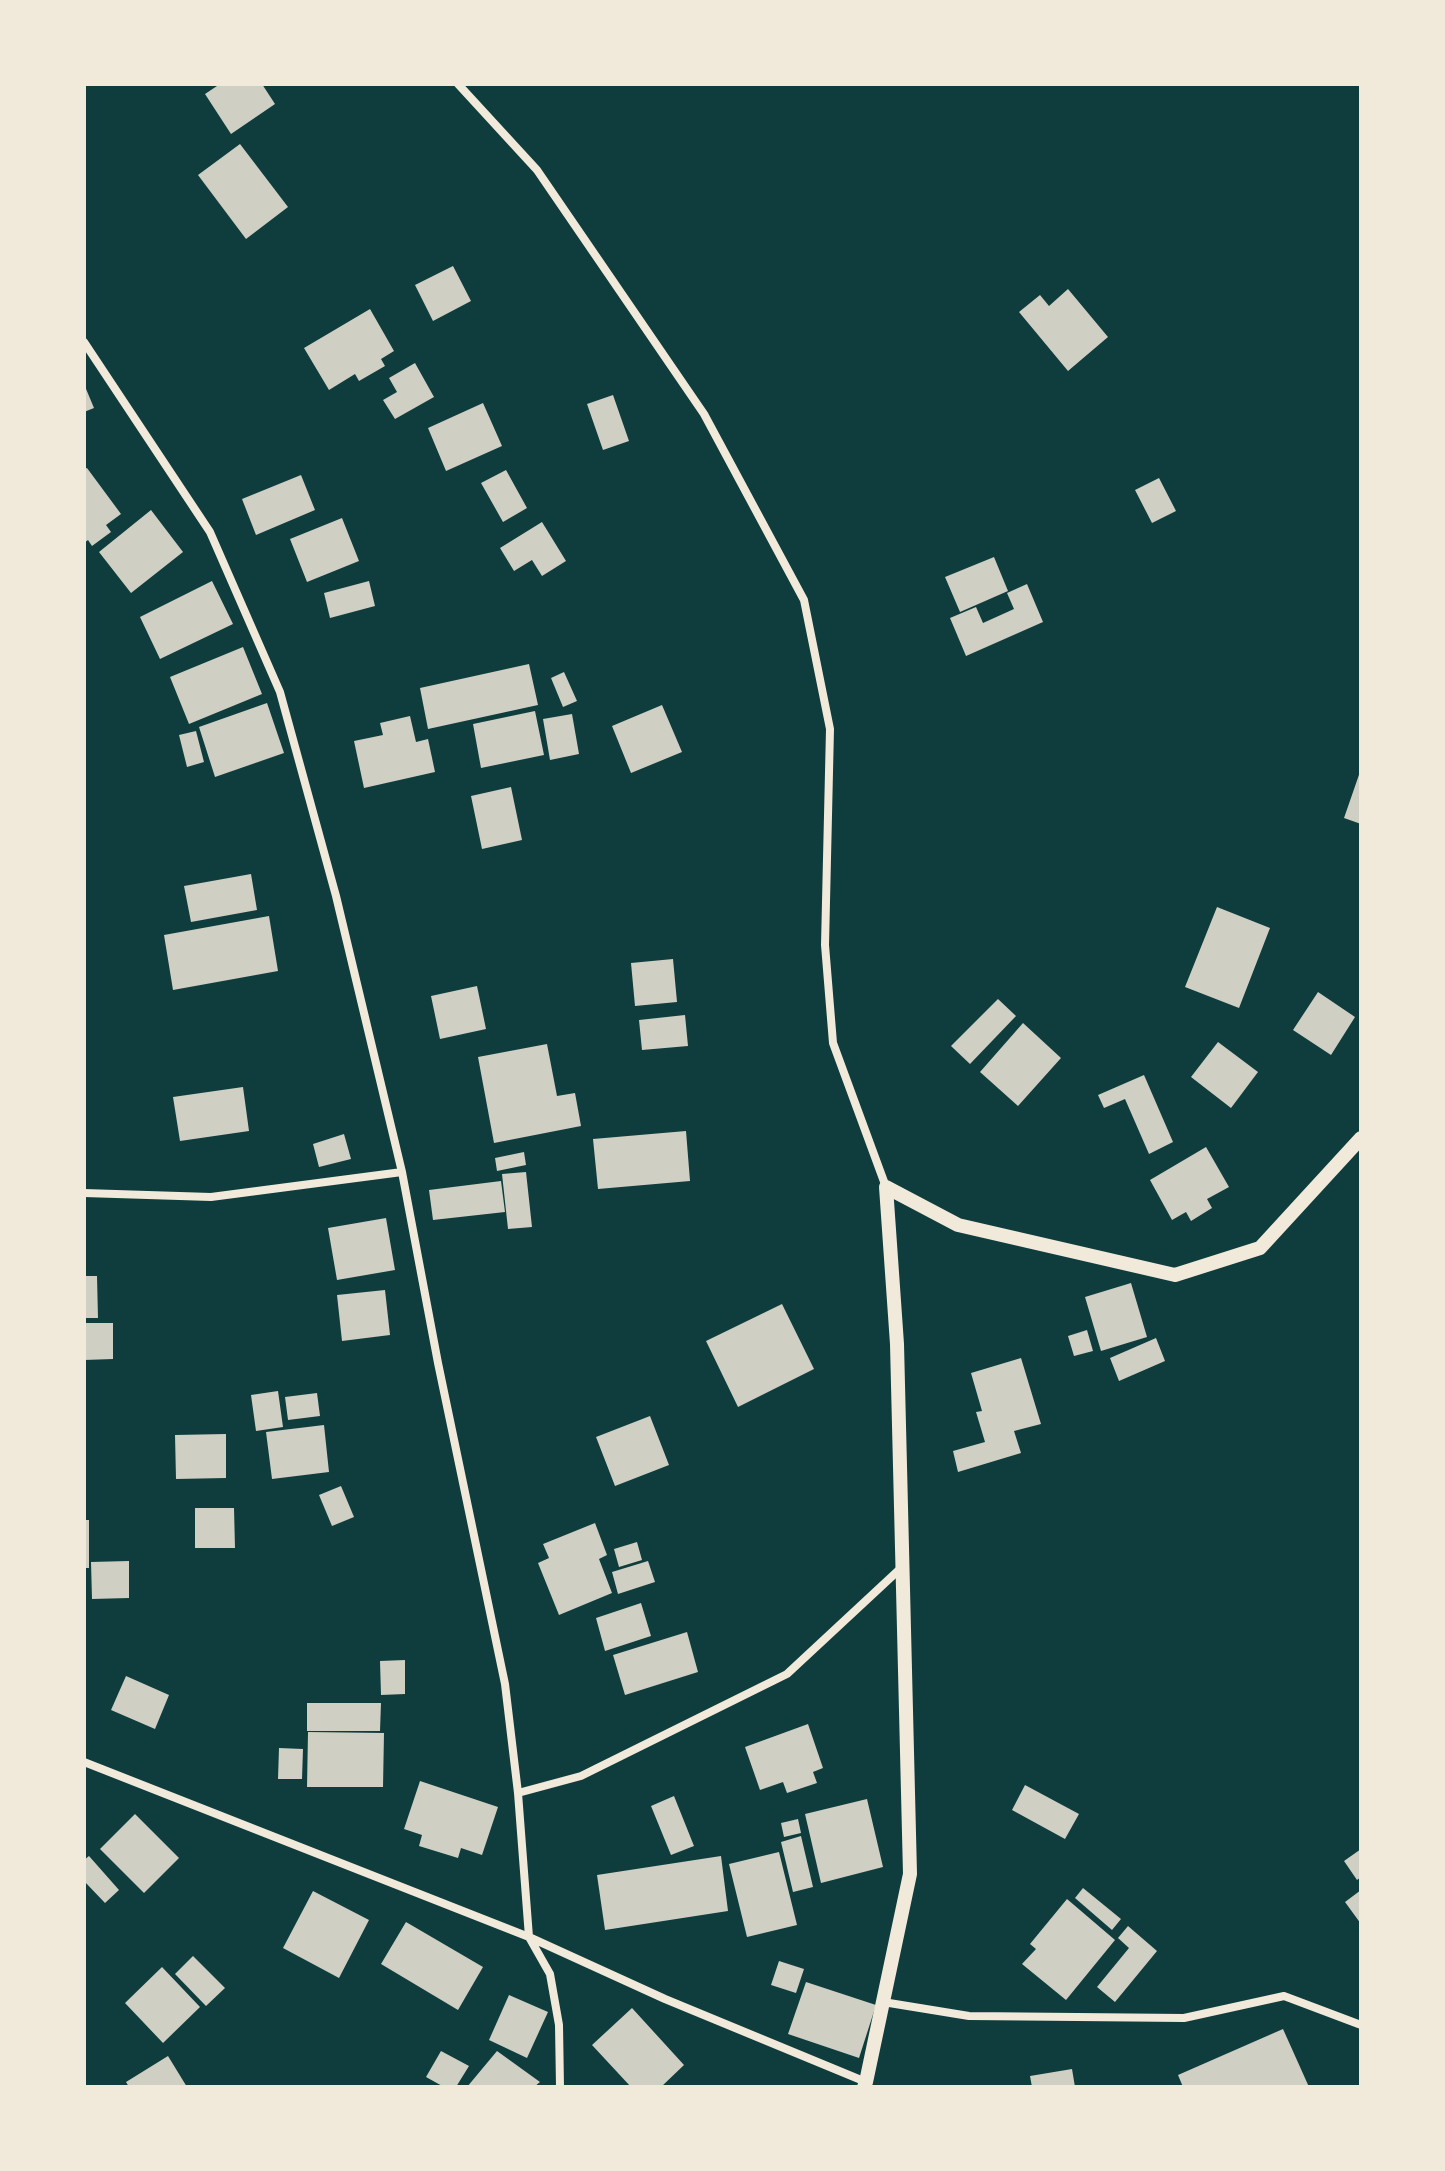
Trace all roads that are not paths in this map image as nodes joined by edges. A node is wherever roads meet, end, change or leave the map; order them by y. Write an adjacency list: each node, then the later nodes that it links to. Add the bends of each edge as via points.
1 (458, 84): 5 (street, via 537,170 704,414 804,600 830,729 825,945 833,1043)
2 (84, 342): 4 (street, via 210,532 280,692 336,896)
3 (1361, 1138): 5 (street, via 1260,1248 1175,1275 958,1225)
4 (402, 1172): 6 (street, via 211,1197); 9 (street, via 505,1684)
5 (886, 1187): 7 (street)
6 (84, 1193)
7 (903, 1566): 9 (street, via 787,1674 581,1776); 11 (street, via 910,1874)
8 (84, 1762): 10 (street)
9 (518, 1793): 10 (street)
10 (529, 1937): 13 (street); 14 (street, via 550,1974 559,2025)
11 (883, 2002): 12 (street, via 969,2016 1184,2018 1284,1996); 13 (street)
12 (1361, 2025)
13 (865, 2084)
14 (560, 2087)

